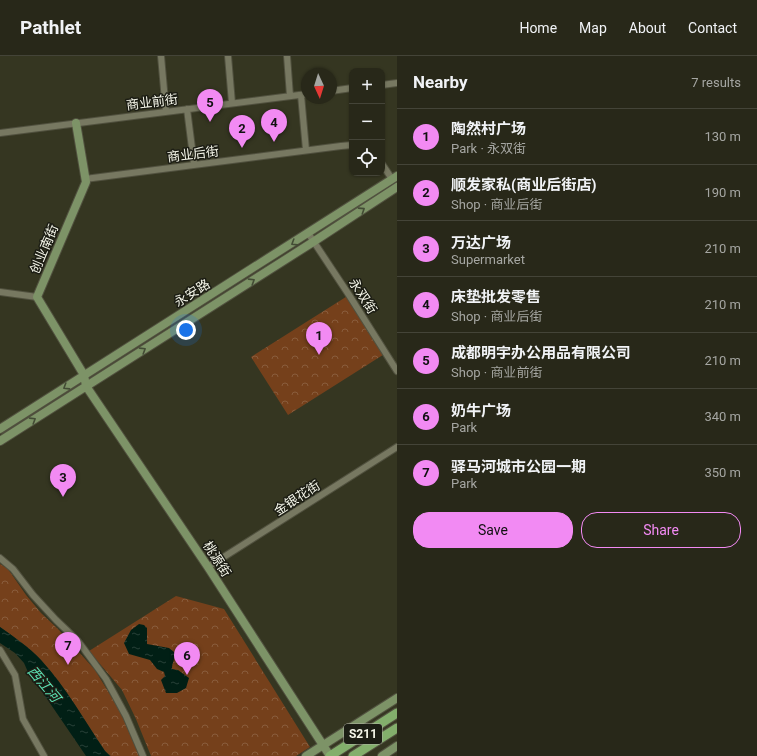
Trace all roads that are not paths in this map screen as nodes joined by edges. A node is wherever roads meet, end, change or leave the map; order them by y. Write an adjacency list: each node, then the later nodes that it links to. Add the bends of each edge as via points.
1 (161, 56): 13 (street)
2 (228, 56): 10 (street)
3 (287, 56): 9 (street)
4 (397, 83): 5 (street)
5 (385, 85)
6 (349, 88): 7 (street)
7 (337, 90)
8 (301, 94): 9 (street, 商业前街)
9 (290, 96): 10 (street, 商业前街)
10 (232, 103): 12 (street, 商业前街)
11 (304, 104): 17 (street)
12 (187, 109): 13 (street, 商业前街); 18 (street)
13 (166, 112): 14 (street, 商业前街)
14 (76, 123): 15 (street, 商业前街); 21 (street, 创业南街)
15 (0, 133)
16 (349, 145): 17 (street, 商业后街)
17 (306, 150): 18 (street, 商业后街)
18 (194, 164): 21 (street, 商业后街)
19 (385, 168): 20 (street)
20 (394, 178): 23 (street, 永安路)
21 (85, 179): 26 (street, 创业南街, via 86,182)
22 (397, 187): 24 (street, one-way to 22)
23 (308, 233): 24 (street, 永双街); 28 (street, 永安路, one-way to 28)
24 (313, 242): 27 (street, 永双街); 29 (street, one-way to 24)
25 (0, 292): 26 (street)
26 (37, 297): 28 (street)
27 (397, 371)
28 (84, 375): 29 (street, 桃源街); 30 (street, 永安路, one-way to 30)
29 (86, 386): 31 (street, one-way to 29); 34 (street, 桃源街)
30 (0, 429)
31 (0, 441)
32 (397, 447): 34 (street, 金银花街)
33 (0, 558): 42 (street, via 78,641 106,679 126,716)
34 (208, 567): 39 (street, 桃源街)
35 (0, 650): 41 (street, via 15,674 23,719)
36 (397, 698): 39 (street)
37 (397, 713): 44 (main road, S211)
38 (397, 728): 45 (main road, S211)
39 (323, 745): 43 (street); 44 (street, 桃源街)
40 (397, 746): 46 (street)
41 (44, 756)
42 (143, 756)
43 (306, 756)
44 (330, 756)
45 (353, 756)
46 (382, 756)

